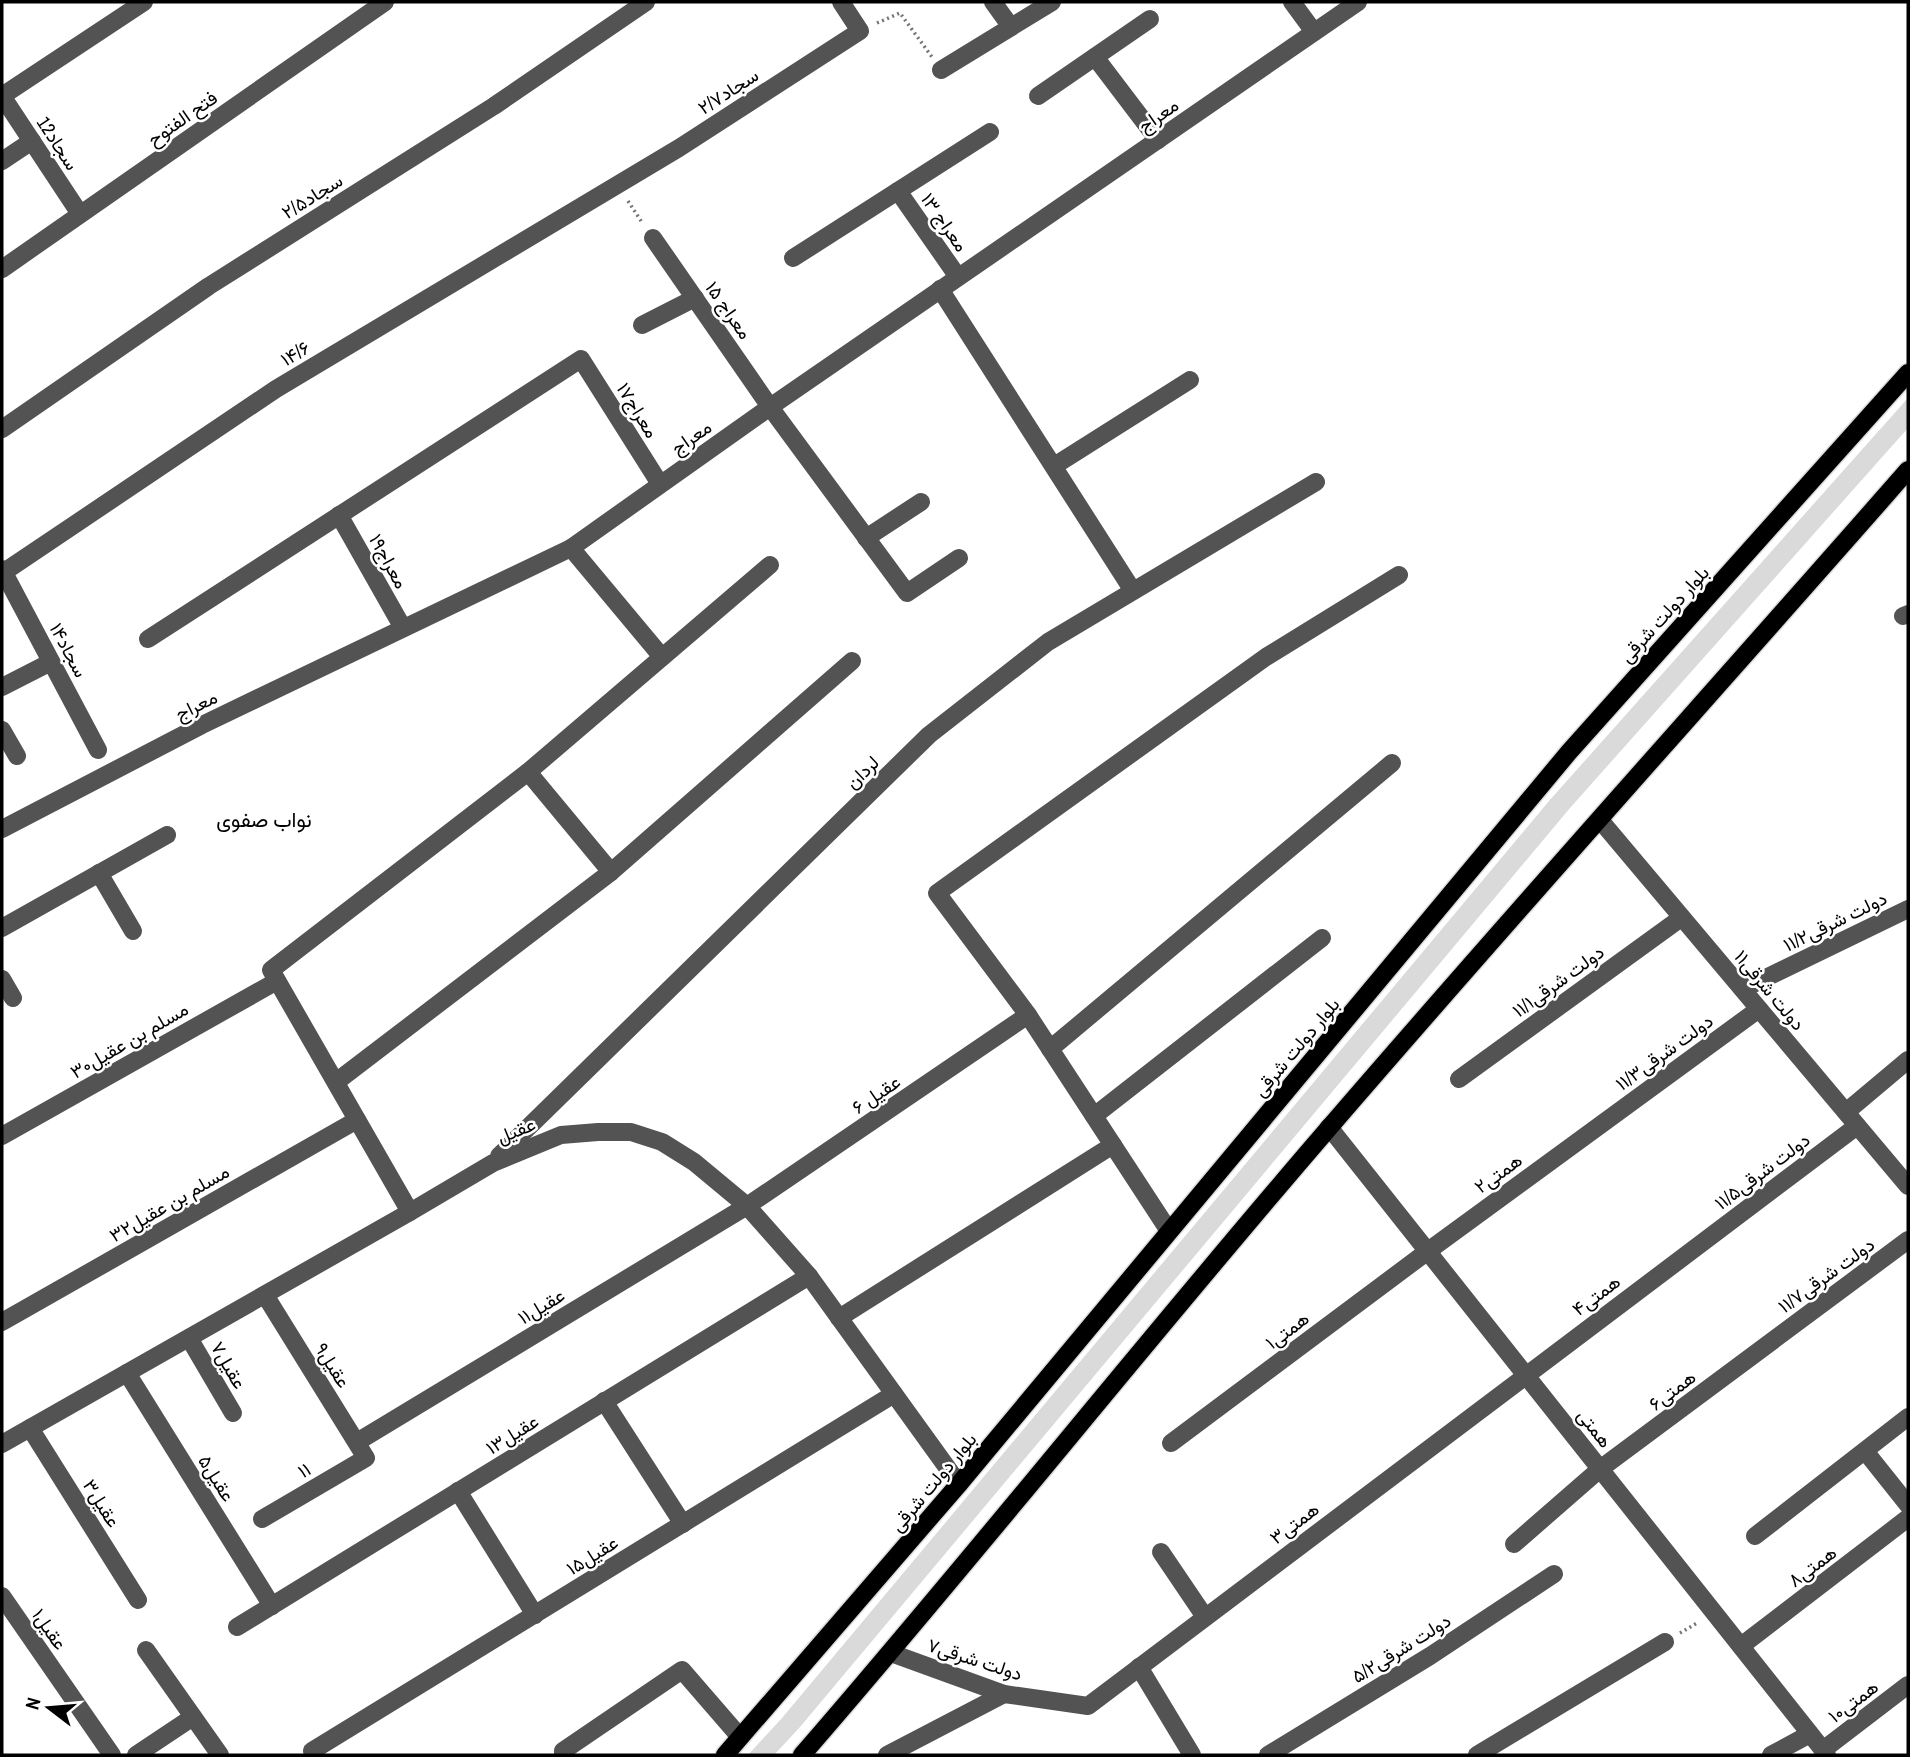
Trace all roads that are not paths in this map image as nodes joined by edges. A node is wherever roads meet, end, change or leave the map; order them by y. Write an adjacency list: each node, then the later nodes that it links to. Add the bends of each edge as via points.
1 (144, 2): 14 (street)
2 (385, 2): 22 (street, فتح الفتوح)
3 (646, 2): 33 (street, ۲/۵سجاد, via 494,106 209,286)
4 (841, 2): 20 (street, سجاد۲/۷, via 860,30)
5 (993, 2): 10 (street)
6 (1052, 2): 10 (street)
7 (1293, 2): 11 (street)
8 (1358, 2): 11 (street, معراج)
9 (1150, 19): 12 (street)
10 (1011, 27): 13 (street)
11 (1314, 32): 17 (street, معراج)
12 (1095, 57): 15 (street); 17 (street)
13 (941, 70)
14 (2, 96): 18 (street, 12سجاد)
15 (1038, 96)
16 (990, 132): 21 (street)
17 (1158, 140): 26 (street, معراج)
18 (32, 141): 19 (street); 22 (street, 12سجاد)
19 (2, 161)
20 (617, 185): 44 (street, ۱۴/۶, via 276,389)
21 (898, 191): 24 (street); 26 (street, معراج ۱۳)
22 (80, 215): 25 (street, فتح الفتوح)
23 (653, 238): 28 (street, معراج ۱۵)
24 (793, 258)
25 (2, 268)
26 (958, 277): 27 (street, معراج)
27 (940, 289): 32 (street, معراج); 34 (street)
28 (695, 298): 29 (street); 32 (street, معراج ۱۵)
29 (642, 326)
30 (1908, 373): 89 (main road, بلوار دولت شرقی, via 1569,752)
31 (1190, 380): 34 (street)
32 (771, 407): 37 (street, معراج); 40 (street, معراج ۱۵)
33 (2, 429)
34 (1054, 466): 46 (street)
35 (1908, 470): 58 (main road)
36 (1316, 482): 46 (street, لردان)
37 (660, 484): 39 (street, معراج۱۷, via 581,359); 41 (street, معراج)
38 (921, 502): 40 (street)
39 (339, 515): 47 (street, معراج۱۹); 48 (street)
40 (866, 538): 42 (street, معراج ۱۵, via 907,593)
41 (571, 548): 47 (street, معراج); 49 (street)
42 (959, 558)
43 (770, 565): 49 (street)
44 (3, 571): 51 (street, ۱۴سجاد)
45 (1399, 575): 73 (street, via 1266,657 937,893)
46 (1133, 591): 85 (street, لردان, via 1048,642 929,736)
47 (403, 628): 59 (street, معراج)
48 (148, 639)
49 (662, 657): 57 (street)
50 (852, 661): 61 (street)
51 (51, 662): 52 (street); 54 (street, ۱۴سجاد)
52 (2, 687)
53 (2, 730): 55 (street)
54 (98, 750)
55 (18, 756)
56 (1392, 763): 74 (street)
57 (528, 772): 61 (street); 69 (street, via 271,970)
58 (1600, 820): 64 (street, ۱۱دولت شرقی); 81 (main road)
59 (2, 829)
60 (167, 835): 62 (street)
61 (611, 872): 77 (street)
62 (99, 873): 65 (street); 66 (street)
63 (1908, 909): 70 (street, ۱۱/۲دولت شرقی)
64 (1681, 918): 70 (street, ۱۱دولت شرقی); 76 (street, ۱۱/۱دولت شرقی)
65 (2, 928)
66 (133, 931)
67 (1322, 938): 78 (street)
68 (2, 979): 71 (street)
69 (277, 981): 77 (street); 83 (street, مسلم بن عقیل۳۰)
70 (1743, 989): 72 (street, ۱۱دولت شرقی)
71 (13, 998)
72 (1759, 1009): 79 (street, ۱۱دولت شرقی); 82 (street, ۱۱/۳دولت شرقی)
73 (1028, 1016): 74 (street); 87 (street, عقیل ۶)
74 (1050, 1049): 78 (street)
75 (1908, 1060): 79 (street, ۱۱/۵دولت شرقی)
76 (1459, 1079)
77 (336, 1082): 80 (street)
78 (1094, 1116): 84 (street)
79 (1852, 1119): 86 (street, ۱۱دولت شرقی); 91 (street, ۱۱/۵دولت شرقی)
80 (357, 1120): 88 (street); 96 (street, مسلم بن عقیل۳۲)
81 (1329, 1127): 92 (street, همتی); 130 (main road)
82 (1594, 1130): 92 (street, ۲همتی)
83 (2, 1136)
84 (1113, 1145): 89 (street); 95 (street)
85 (493, 1163): 87 (street, عقیل, via 561,1135 631,1132 662,1142 694,1162); 88 (street, عقیل)
86 (1908, 1186)
87 (747, 1206): 93 (street, عقیل); 108 (street, عقیل۱۱)
88 (410, 1212): 94 (street, عقیل)
89 (1169, 1231): 111 (main road, بلوار دولت شرقی)
90 (1908, 1240): 98 (street, ۱۱/۷دولت شرقی)
91 (1691, 1250): 100 (street, ۴همتی)
92 (1428, 1251): 100 (street, همتی); 106 (street, ۱همتی)
93 (809, 1276): 95 (street, عقیل); 102 (street, عقیل۱۳)
94 (265, 1295): 97 (street, عقیل); 108 (street, عقیل۹)
95 (839, 1318): 101 (street, عقیل)
96 (2, 1322)
97 (189, 1338): 99 (street, عقیل); 103 (street, عقیل۷)
98 (1768, 1344): 110 (street, ۶همتی)
99 (127, 1373): 105 (street, عقیل); 123 (street, عقیل۵)
100 (1525, 1374): 110 (street, همتی); 125 (street, ۳همتی)
101 (894, 1394): 111 (street, عقیل); 116 (street, عقیل۱۵)
102 (604, 1401): 112 (street, عقیل۱۳); 116 (street)
103 (233, 1413)
104 (1908, 1417): 109 (street)
105 (30, 1428): 107 (street, عقیل); 121 (street, عقیل۳)
106 (1171, 1443)
107 (2, 1444)
108 (361, 1450): 115 (street, ۱۱)
109 (1865, 1451): 113 (street); 117 (street)
110 (1600, 1469): 118 (street, ۶همتی); 128 (street, همتی)
111 (959, 1484): 137 (main road, بلوار دولت شرقی)
112 (458, 1491): 123 (street, عقیل۱۳); 124 (street)
113 (1908, 1505)
114 (1908, 1518): 128 (street, همتی۸)
115 (262, 1519)
116 (683, 1524): 124 (street, عقیل۱۵)
117 (1755, 1536)
118 (1514, 1544)
119 (1161, 1552): 125 (street)
120 (1554, 1574): 148 (street, ۵/۲دولت شرقی)
121 (138, 1600)
122 (3, 1602): 140 (street, عقیل۱)
123 (272, 1606): 126 (street, عقیل۱۳)
124 (535, 1615): 138 (street, عقیل۱۵)
125 (1205, 1617): 131 (street, ۳همتی)
126 (237, 1627)
127 (1665, 1642): 149 (street)
128 (1741, 1646): 136 (street, همتی)
129 (146, 1650): 135 (street)
130 (891, 1653): 133 (street, ۷دولت شرقی); 145 (main road)
131 (1139, 1667): 134 (street, ۳همتی); 147 (street)
132 (1908, 1685): 139 (street, ۱۰همتی)
133 (1004, 1694): 134 (street, ۷دولت شرقی); 146 (street)
134 (1088, 1706)
135 (192, 1717): 141 (street); 142 (street)
136 (1810, 1734): 139 (street, همتی); 150 (street)
137 (740, 1737): 143 (street, via 682,1670); 144 (main road, بلوار دولت شرقی)
138 (312, 1751)
139 (1825, 1753)
140 (113, 1755)
141 (136, 1755)
142 (220, 1755)
143 (563, 1755)
144 (725, 1755)
145 (802, 1755)
146 (887, 1755)
147 (1192, 1755)
148 (1268, 1755)
149 (1477, 1755)
150 (1771, 1755)

